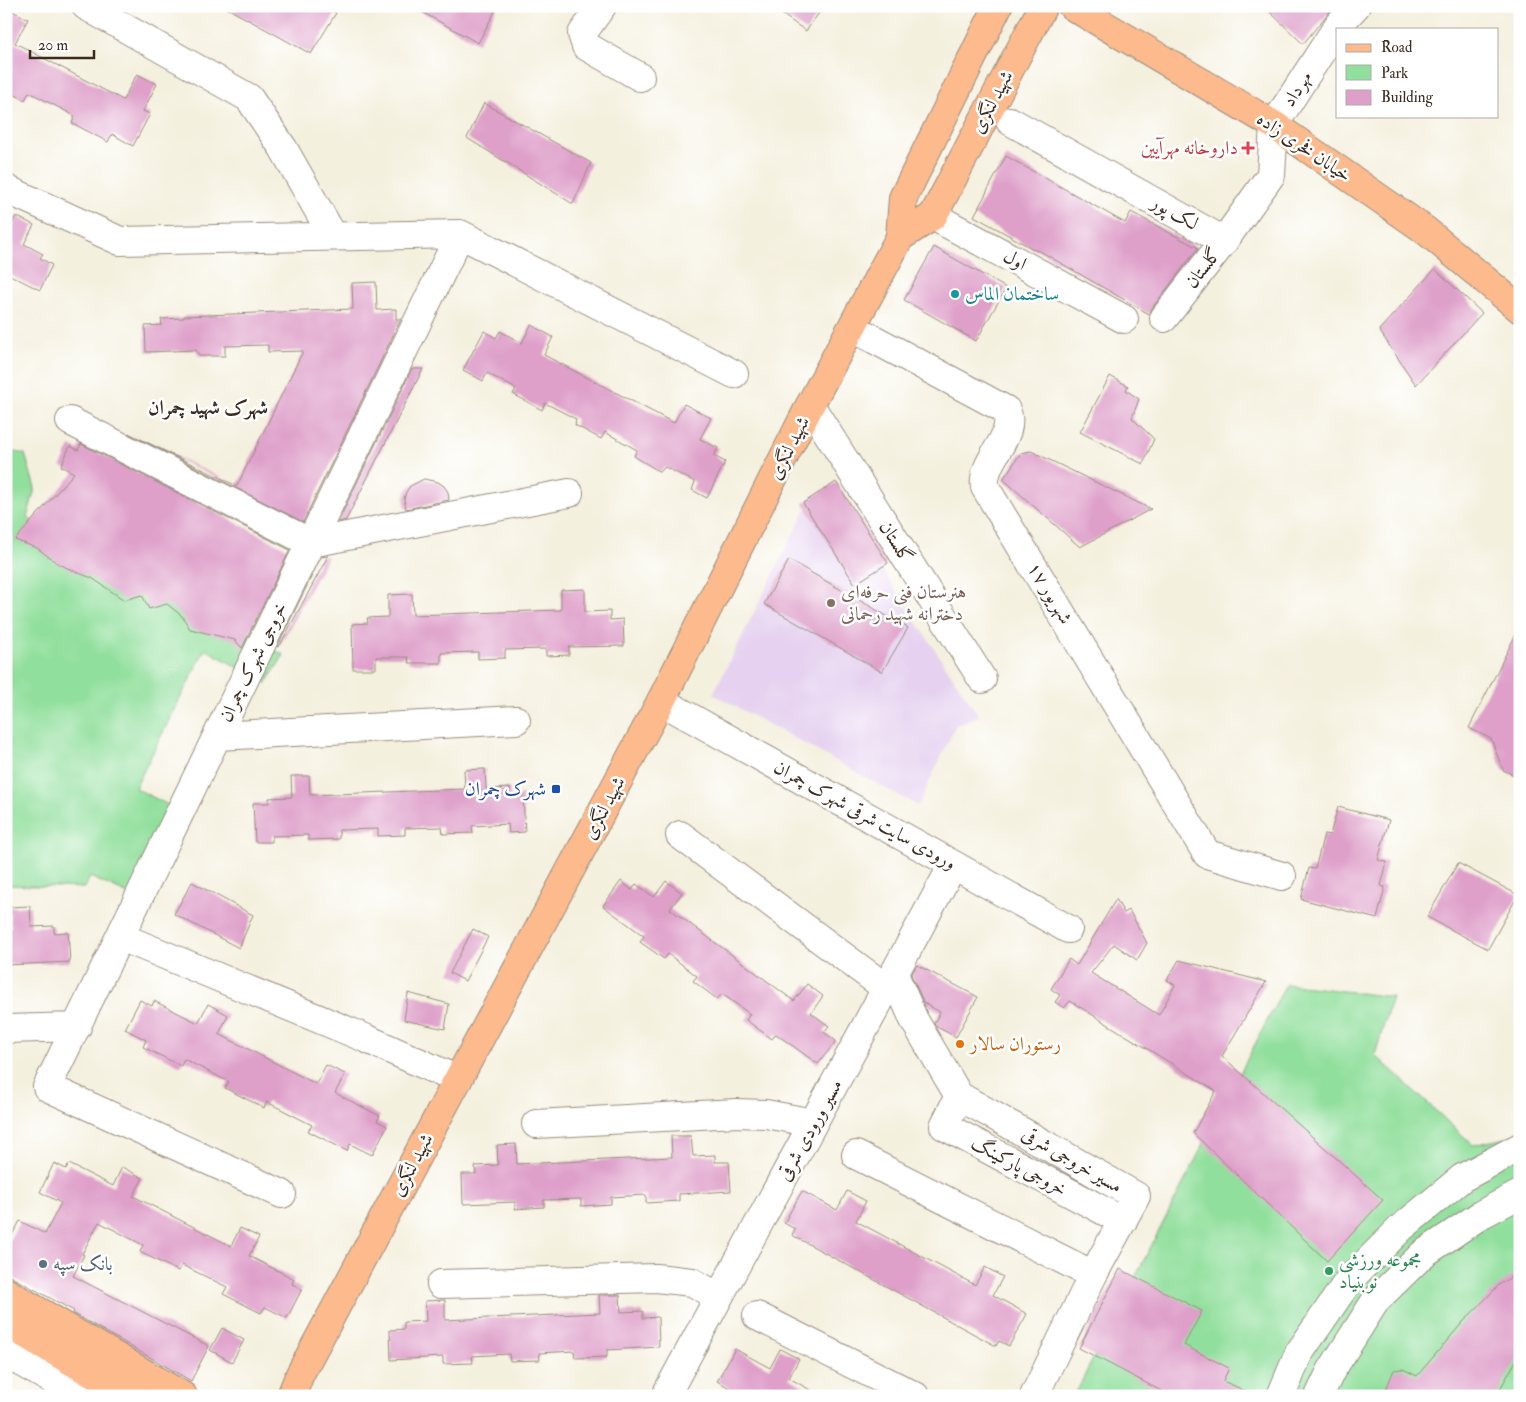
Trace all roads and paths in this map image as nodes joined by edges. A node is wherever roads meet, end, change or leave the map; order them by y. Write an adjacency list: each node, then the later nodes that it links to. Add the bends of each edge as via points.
1 (86, 6): 17 (street, via 249,98 283,148)
2 (602, 6): 11 (street, via 582,34 586,46)
3 (998, 6): 18 (main road, شهید لنگری, via 903,198)
4 (1042, 6): 15 (main road, شهید لنگری)
5 (1072, 6): 10 (main road, خیابان فخری زاده)
6 (1098, 6): 10 (main road, via 1114,18)
7 (1356, 6): 8 (street, مهرداد)
8 (1336, 28)
9 (1336, 29): 13 (street, مهرداد)
10 (1126, 38): 13 (main road, خیابان فخری زاده)
11 (640, 78)
12 (1010, 121): 19 (street, لک پور)
13 (1274, 125): 19 (street, via 1271,175); 20 (main road, خیابان فخری زاده, via 1425,230)
14 (6, 188): 17 (street, via 120,241)
15 (933, 216): 18 (main road); 22 (street, اول)
16 (460, 234): 17 (street); 24 (street); 28 (street, خروجی شهرک چمران)
17 (333, 236)
18 (900, 237): 23 (main road, شهید لنگری)
19 (1224, 241): 21 (street, گلستان)
20 (1520, 309)
21 (1164, 318)
22 (1124, 319)
23 (853, 328): 25 (main road, شهید لنگری); 35 (street, ۱۷ شهریور, via 1006,410 1009,426 987,467 985,487 1207,854)
24 (734, 374)
25 (810, 406): 29 (street, گلستان); 30 (main road, شهید لنگری)
26 (70, 421): 28 (street)
27 (569, 493): 28 (street)
28 (311, 542): 32 (street, خروجی شهرک چمران)
29 (982, 679)
30 (661, 701): 34 (street, ورودی سایت شرقی شهرک چمران); 41 (main road, شهید لنگری)
31 (516, 720): 32 (street)
32 (218, 736): 37 (street, خروجی شهرک چمران)
33 (680, 835): 38 (street)
34 (954, 865): 36 (street, ورودی سایت شرقی شهرک چمران); 38 (street, مسیر ورودی شرقی)
35 (1282, 876)
36 (1068, 929)
37 (121, 937): 39 (street, خروجی شهرک چمران); 41 (street)
38 (890, 981): 42 (street, مسیر ورودی شرقی); 48 (street, مسیر خروجی شرقی, via 959,1096 1136,1196)
39 (77, 1027): 40 (street); 46 (street, خروجی شهرک چمران, via 47,1087)
40 (6, 1029)
41 (458, 1080): 55 (main road, شهید لنگری)
42 (813, 1123): 43 (street, via 766,1114 736,1113); 51 (street, مسیر ورودی شرقی)
43 (536, 1124)
44 (1520, 1147): 63 (street, via 1462,1178 1401,1228 1349,1280 1299,1353)
45 (856, 1155): 48 (street)
46 (282, 1194)
47 (1520, 1194): 64 (street, via 1482,1214 1423,1254 1376,1300)
48 (1093, 1276): 62 (street, مسیر خروجی شرقی)
49 (441, 1284): 51 (street, via 656,1278 692,1282)
50 (6, 1292): 58 (main road)
51 (719, 1297): 60 (street, مسیر ورودی شرقی)
52 (757, 1316): 61 (street)
53 (6, 1323): 57 (main road)
54 (6, 1354): 56 (street)
55 (295, 1385): 59 (main road, شهید لنگری)
56 (82, 1396)
57 (131, 1396)
58 (182, 1396)
59 (280, 1396)
60 (667, 1396)
61 (916, 1396)
62 (1034, 1396)
63 (1281, 1396)
64 (1319, 1396)

